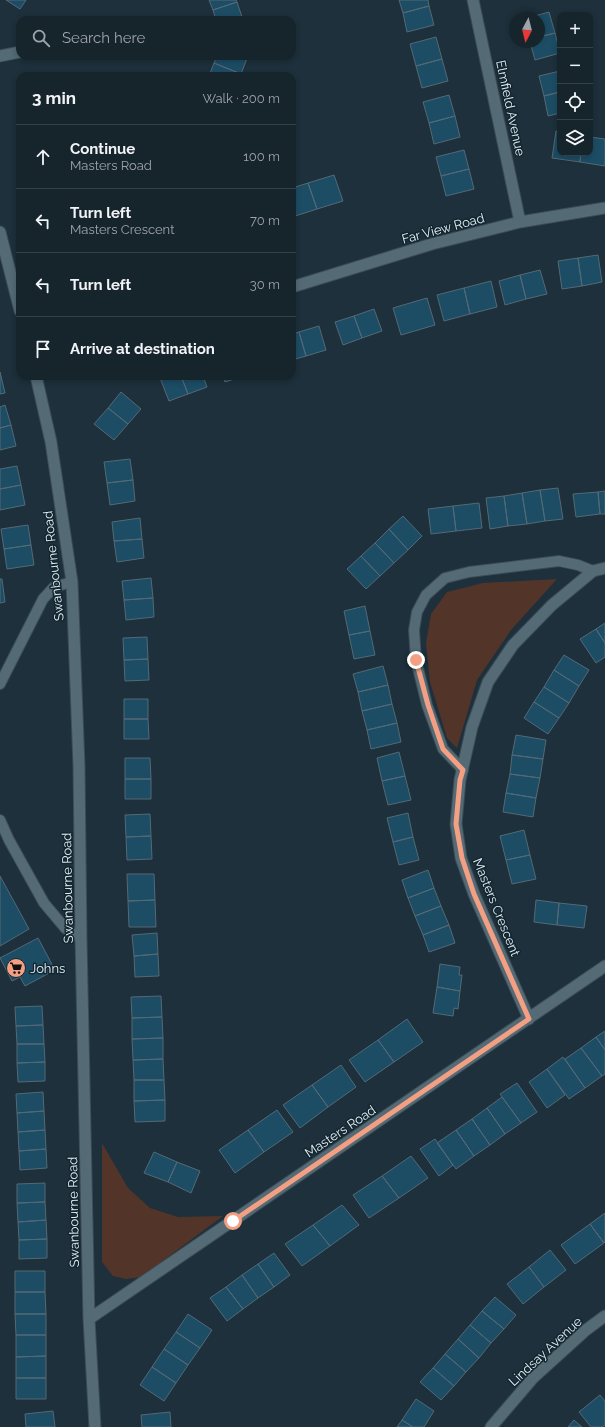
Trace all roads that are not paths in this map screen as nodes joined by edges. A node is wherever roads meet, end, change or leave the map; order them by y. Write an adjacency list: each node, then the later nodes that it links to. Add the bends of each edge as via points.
1 (474, 0): 5 (street, Elmfield Avenue)
2 (16, 53): 3 (street)
3 (0, 56)
4 (605, 208): 5 (street, Far View Road)
5 (520, 222): 7 (street, Far View Road, via 432,244)
6 (0, 232): 8 (street)
7 (296, 286)
8 (16, 295)
9 (37, 380): 12 (street, Swanbourne Road, via 51,442)
10 (605, 568): 11 (street, Masters Crescent)
11 (593, 572): 14 (street, Masters Crescent, via 552,605 513,645 488,682 472,727); 14 (lane, via 578,565 559,561 469,572 444,578 426,595 418,612 414,630 416,660 443,749)
12 (72, 582): 13 (lane, via 54,587 43,599); 16 (street, Swanbourne Road, via 79,766)
13 (0, 684)
14 (463, 770): 18 (street, Masters Crescent, via 456,824 462,858 474,894)
15 (0, 820): 16 (lane, via 44,903 65,928)
16 (81, 939): 20 (street, Swanbourne Road)
17 (605, 966): 18 (street, Masters Road)
18 (529, 1019): 20 (street, Masters Road)
19 (605, 1316): 22 (street, Lindsay Avenue, via 533,1378)
20 (90, 1319): 21 (street, Swanbourne Road)
21 (95, 1427)
22 (491, 1427)

